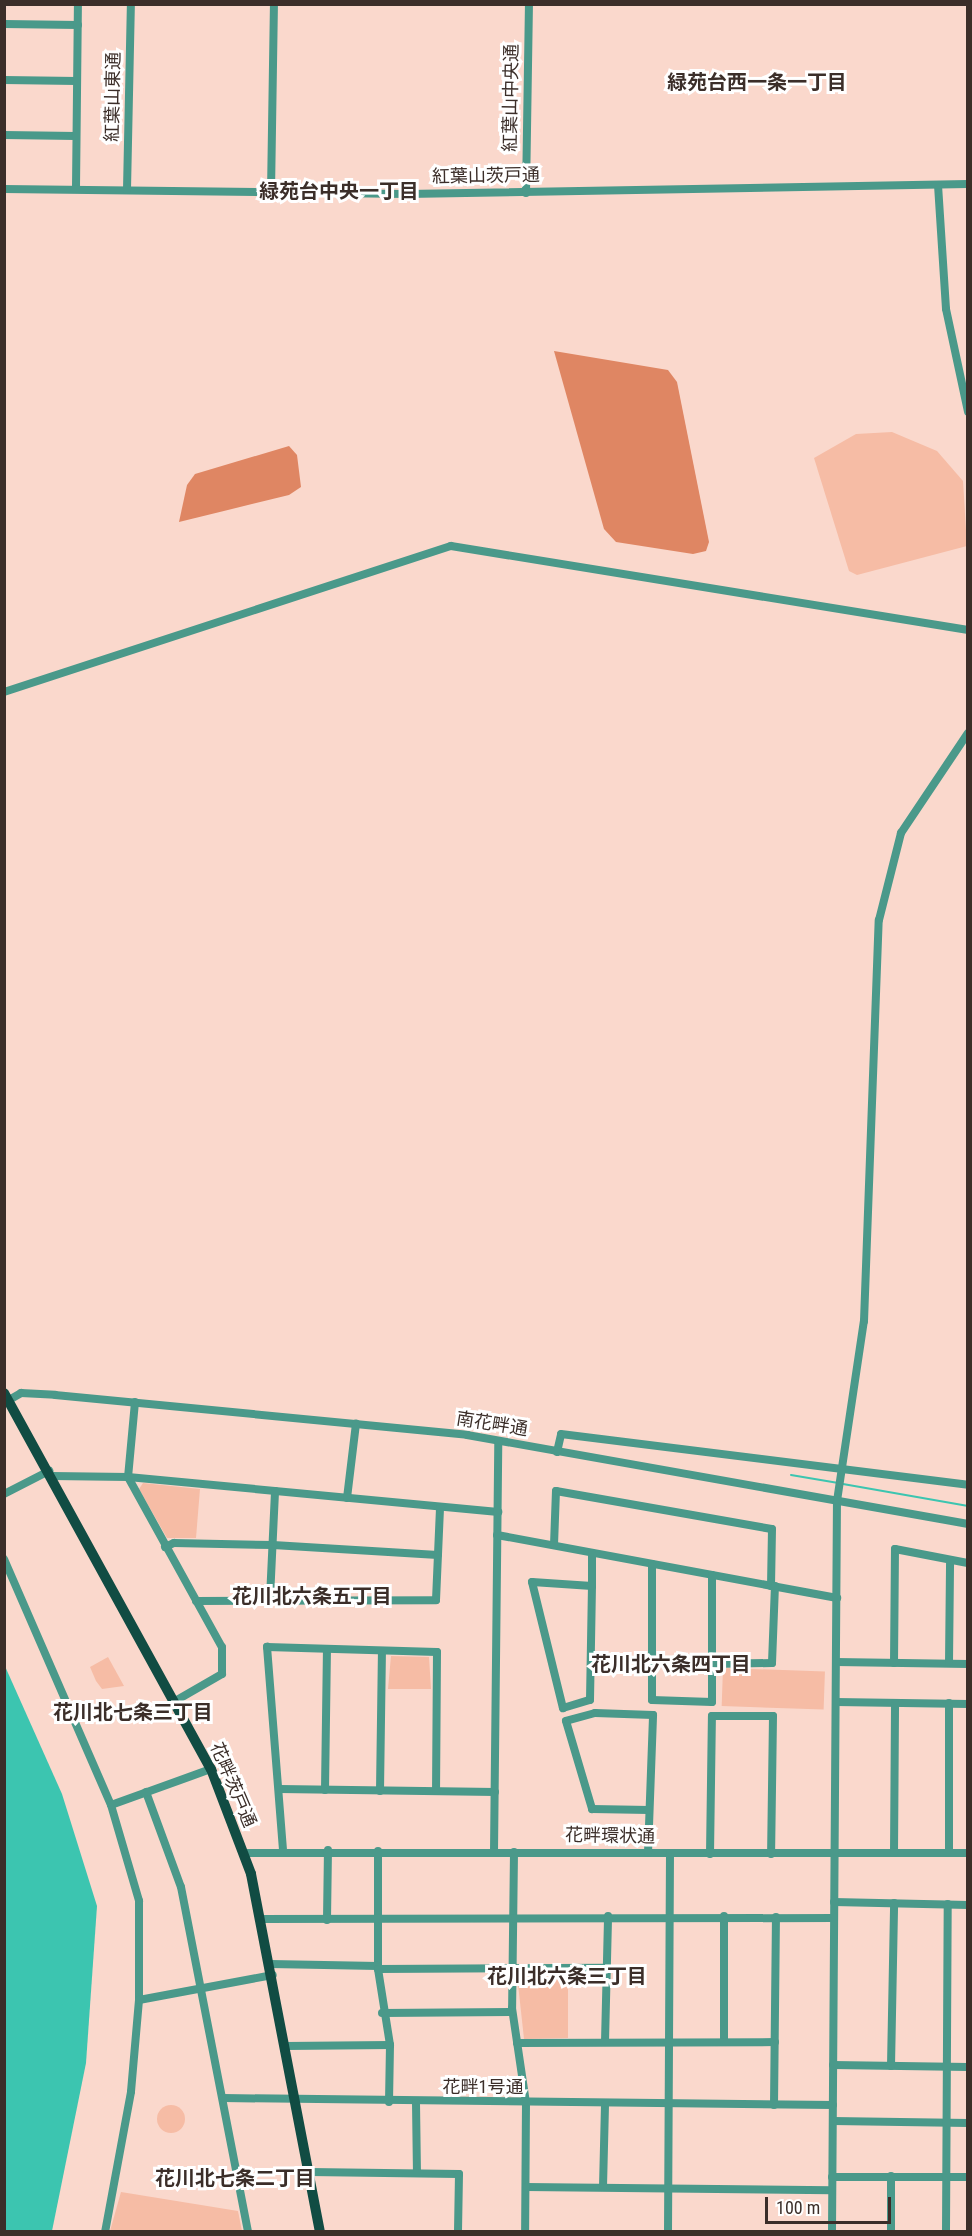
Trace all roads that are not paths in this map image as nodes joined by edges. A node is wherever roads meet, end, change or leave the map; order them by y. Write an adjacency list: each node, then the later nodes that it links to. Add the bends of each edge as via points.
1 (78, 4): 6 (street)
2 (131, 4): 15 (street, 紅葉山東通)
3 (274, 4): 16 (street)
4 (529, 4): 17 (street, 紅葉山中央通)
5 (4, 24): 6 (street)
6 (78, 25): 8 (street)
7 (4, 80): 8 (street)
8 (77, 81): 10 (street)
9 (4, 135): 10 (street)
10 (76, 136): 13 (street)
11 (968, 184): 12 (street, 紅葉山茨戸通)
12 (938, 185): 17 (street, 紅葉山茨戸通); 18 (street, via 946,309)
13 (76, 188): 14 (street, 紅葉山茨戸通); 15 (street, 紅葉山茨戸通)
14 (4, 189)
15 (127, 190): 16 (street, 紅葉山茨戸通)
16 (271, 192): 17 (street, 紅葉山茨戸通)
17 (526, 193)
18 (968, 412)
19 (968, 630): 20 (street, via 451,546)
20 (4, 692)
21 (968, 733): 28 (street, via 901,833 882,891 864,1321)
22 (7, 1396): 23 (street, 南花畔通, via 21,1393); 27 (main road, 花畔茨戸通)
23 (135, 1402): 24 (street, 南花畔通); 29 (street)
24 (356, 1424): 25 (street, 南花畔通); 34 (street)
25 (498, 1441): 26 (street, 南花畔通); 36 (street)
26 (558, 1452): 28 (street, via 561,1434); 33 (street, 南花畔通)
27 (51, 1474): 29 (street); 32 (street); 61 (main road, 花畔茨戸通)
28 (843, 1474): 30 (street); 33 (street)
29 (128, 1477): 31 (street); 41 (street)
30 (968, 1485)
31 (275, 1491): 34 (street); 39 (street)
32 (4, 1494)
33 (838, 1497): 37 (street, 南花畔通); 52 (street)
34 (347, 1498): 35 (street)
35 (440, 1507): 36 (street); 43 (street)
36 (498, 1512): 38 (street)
37 (968, 1524)
38 (497, 1535): 40 (street); 72 (street)
39 (273, 1545): 41 (street, via 174,1543); 43 (street); 51 (street)
40 (554, 1545): 42 (street); 50 (street, via 556,1491 772,1529)
41 (165, 1548): 53 (street)
42 (592, 1552): 46 (street); 49 (street)
43 (438, 1555): 51 (street, via 436,1600)
44 (4, 1559): 73 (street)
45 (950, 1560): 47 (street); 57 (street, via 895,1549); 59 (street)
46 (652, 1563): 48 (street); 58 (street, via 652,1700 712,1702)
47 (968, 1563)
48 (712, 1575): 50 (street); 58 (street)
49 (592, 1586): 49 (street, via 590,1700 563,1708 532,1582)
50 (773, 1586): 52 (street); 58 (street, via 772,1663)
51 (270, 1598): 53 (street)
52 (837, 1598): 56 (street)
53 (196, 1601): 61 (street, via 222,1647 222,1674)
54 (327, 1651): 55 (street); 67 (street, via 267,1647); 68 (street)
55 (382, 1651): 69 (street); 70 (street, via 437,1652)
56 (836, 1662): 57 (street); 62 (street)
57 (894, 1663): 59 (street)
58 (712, 1664)
59 (949, 1664): 60 (street)
60 (968, 1664)
61 (175, 1701): 66 (main road, 花畔茨戸通)
62 (836, 1702): 63 (street); 83 (street)
63 (895, 1703): 64 (street); 84 (street)
64 (949, 1703): 65 (street); 85 (street)
65 (968, 1704)
66 (211, 1769): 71 (street); 80 (main road, 花畔茨戸通)
67 (280, 1789): 68 (street); 75 (street)
68 (325, 1790): 69 (street)
69 (380, 1791): 70 (street)
70 (436, 1791): 72 (street)
71 (146, 1792): 73 (street); 106 (street, via 175,1864)
72 (495, 1792): 78 (street)
73 (111, 1805): 107 (street, via 139,1900)
74 (649, 1810): 74 (street, via 652,1715 595,1713 566,1721 592,1809); 81 (street)
75 (283, 1850): 76 (street, 花畔環状通); 80 (street, 花畔環状通)
76 (328, 1850): 77 (street, 花畔環状通); 100 (street)
77 (378, 1851): 78 (street, 花畔環状通); 101 (street)
78 (494, 1852): 79 (street, 花畔環状通)
79 (514, 1852): 81 (street, 花畔環状通); 99 (street)
80 (243, 1853): 98 (main road, 花畔茨戸通)
81 (648, 1853): 82 (street, 花畔環状通)
82 (670, 1853): 87 (street); 93 (street, 花畔環状通)
83 (835, 1853): 84 (street); 88 (street); 89 (street)
84 (894, 1853): 85 (street)
85 (950, 1853): 86 (street)
86 (968, 1853)
87 (710, 1854): 88 (street); 88 (street, via 712,1716 773,1716)
88 (771, 1854)
89 (834, 1902): 90 (street); 97 (street)
90 (894, 1903): 91 (street); 118 (street)
91 (948, 1904): 92 (street); 119 (street)
92 (968, 1905)
93 (670, 1915): 94 (street); 95 (street); 111 (street, 花畔環状通)
94 (608, 1916): 99 (street); 104 (street)
95 (724, 1916): 96 (street); 112 (street)
96 (776, 1917): 97 (street); 113 (street)
97 (834, 1918): 117 (street)
98 (261, 1919): 100 (street); 105 (main road, 花畔茨戸通)
99 (513, 1919): 101 (street); 103 (street)
100 (327, 1920): 101 (street)
101 (378, 1921): 102 (street)
102 (378, 1968): 103 (street); 105 (street); 109 (street)
103 (512, 1968): 104 (street); 108 (street)
104 (607, 1968): 110 (street)
105 (272, 1970): 106 (street); 116 (main road, 花畔茨戸通)
106 (197, 1989): 107 (street); 121 (street)
107 (139, 2000): 143 (street, via 131,2092)
108 (512, 2012): 109 (street); 114 (street)
109 (382, 2013): 115 (street)
110 (605, 2042): 111 (street); 114 (street)
111 (670, 2042): 112 (street); 127 (street, 花畔環状通)
112 (724, 2042): 113 (street)
113 (775, 2042): 128 (street)
114 (517, 2043): 125 (street)
115 (390, 2045): 116 (street); 123 (street)
116 (286, 2046): 122 (main road, 花畔茨戸通)
117 (833, 2065): 118 (street); 129 (street)
118 (891, 2066): 119 (street)
119 (947, 2067): 120 (street); 131 (street)
120 (968, 2067)
121 (223, 2098): 122 (street, 花畔1号通); 144 (street)
122 (297, 2102): 123 (street, 花畔1号通); 133 (main road, 花畔茨戸通)
123 (389, 2103): 124 (street, 花畔1号通)
124 (416, 2103): 125 (street, 花畔1号通); 134 (street)
125 (526, 2103): 126 (street, 花畔1号通); 139 (street)
126 (605, 2104): 127 (street, 花畔1号通); 140 (street)
127 (669, 2104): 128 (street, 花畔1号通); 141 (street, 花畔環状通)
128 (774, 2105): 129 (street, 花畔1号通)
129 (833, 2105): 130 (street)
130 (833, 2121): 131 (street); 138 (street)
131 (947, 2122): 132 (street); 136 (street)
132 (968, 2122)
133 (310, 2172): 134 (street); 145 (main road, 花畔茨戸通)
134 (417, 2173): 146 (street, via 459,2174)
135 (891, 2176): 136 (street); 138 (street); 150 (street)
136 (946, 2176): 137 (street); 151 (street)
137 (968, 2176)
138 (832, 2177): 142 (street)
139 (525, 2187): 140 (street); 147 (street)
140 (603, 2187): 141 (street)
141 (669, 2188): 142 (street); 148 (street, 花畔環状通)
142 (832, 2190): 149 (street)
143 (105, 2232)
144 (248, 2232)
145 (320, 2232)
146 (458, 2232)
147 (525, 2232)
148 (668, 2232)
149 (832, 2232)
150 (891, 2232)
151 (946, 2232)

